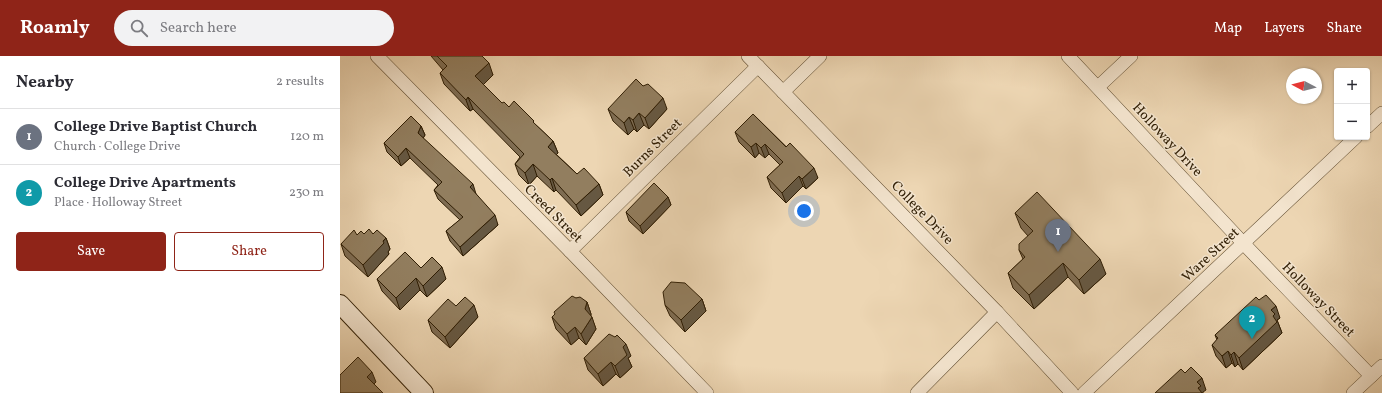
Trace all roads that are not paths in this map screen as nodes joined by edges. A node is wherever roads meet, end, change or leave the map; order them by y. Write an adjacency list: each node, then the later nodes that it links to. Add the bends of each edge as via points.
1 (377, 56): 13 (street, Creed Street)
2 (748, 56): 6 (street, College Drive)
3 (820, 56): 8 (street)
4 (1068, 56): 7 (street, Holloway Drive)
5 (1131, 56): 7 (street)
6 (758, 66): 8 (street, College Drive); 13 (street, Burns Street)
7 (1098, 87): 12 (street, Holloway Drive)
8 (783, 92): 15 (street, College Drive)
9 (1382, 113): 10 (street)
10 (1370, 124)
11 (1353, 140): 12 (street, Ware Street)
12 (1244, 244): 17 (street, Holloway Street); 22 (street, Ware Street)
13 (570, 251): 19 (street, Creed Street)
14 (340, 304): 18 (main road)
15 (997, 312): 20 (street); 21 (street, College Drive)
16 (1382, 366): 17 (street)
17 (1370, 376): 23 (street)
18 (424, 393)
19 (707, 393)
20 (917, 393)
21 (1072, 393)
22 (1084, 393)
23 (1353, 393)

